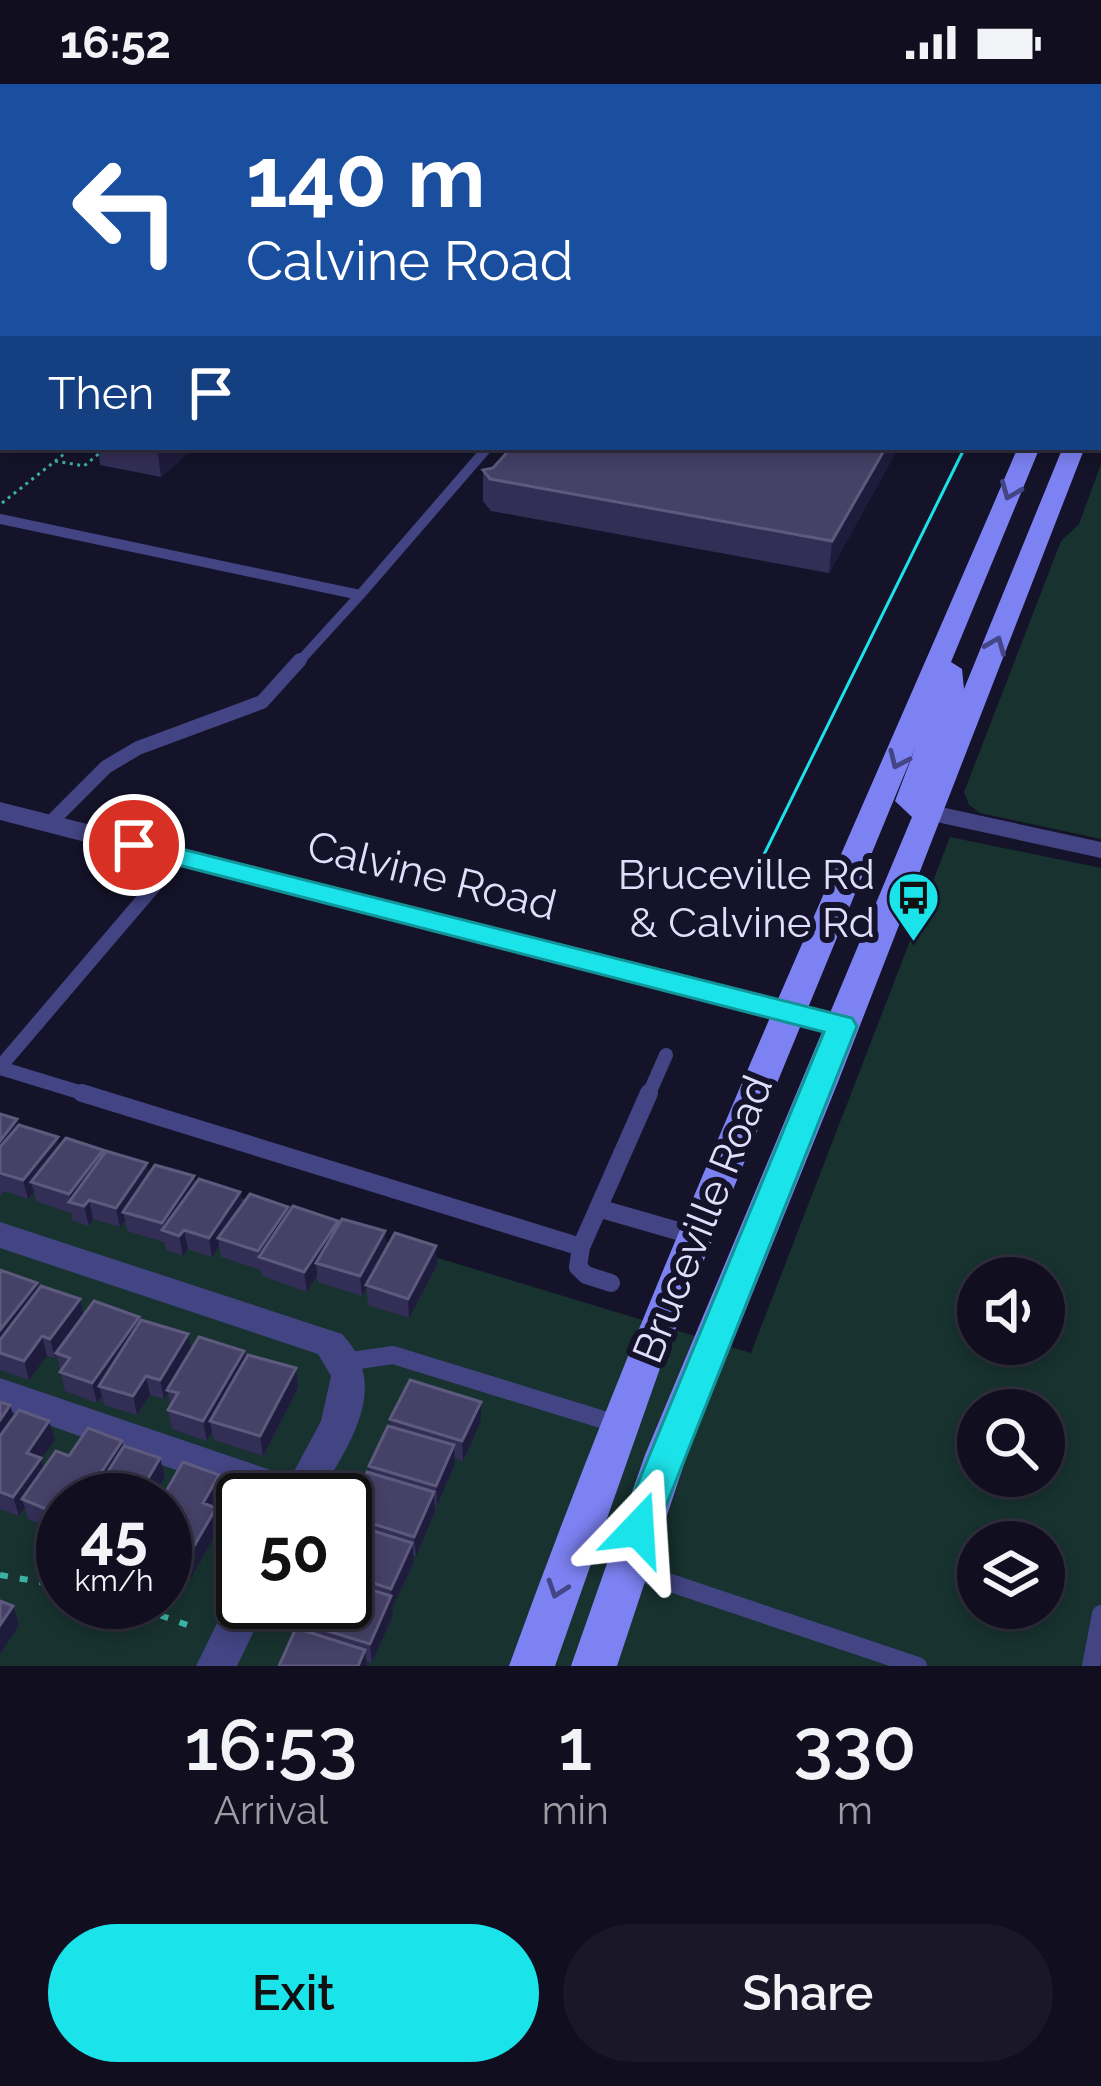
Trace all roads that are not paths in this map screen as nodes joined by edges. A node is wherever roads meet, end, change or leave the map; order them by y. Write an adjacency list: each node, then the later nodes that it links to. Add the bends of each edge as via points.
1 (485, 450): 5 (lane)
2 (1028, 450): 6 (main road, Bruceville Road, one-way to 6)
3 (1073, 450): 8 (main road, Bruceville Road, one-way to 3)
4 (0, 519): 5 (lane)
5 (360, 595): 9 (lane, via 262,702 138,748 106,767)
6 (943, 658): 8 (main road, via 951,690 908,801); 12 (main road, Bruceville Road, one-way to 12)
7 (0, 812): 9 (street, Calvine Road)
8 (927, 812): 10 (street); 13 (main road, Bruceville Road)
9 (49, 824): 11 (street, Calvine Road)
10 (1101, 850)
11 (179, 856): 12 (street, Calvine Road); 15 (lane)
12 (786, 1011): 13 (street, Calvine Road); 18 (main road, Bruceville Road)
13 (842, 1026): 26 (main road, Bruceville Road)
14 (666, 1054): 16 (lane)
15 (0, 1067): 19 (lane)
16 (598, 1208): 18 (lane); 19 (lane)
17 (0, 1235): 21 (street, via 329,1343)
18 (695, 1236): 23 (main road, Bruceville Road)
19 (581, 1247): 20 (lane, via 578,1267)
20 (611, 1283)
21 (345, 1362): 23 (lane, via 393,1355); 25 (street, via 344,1408)
22 (0, 1393): 24 (street)
23 (619, 1425): 30 (main road, Bruceville Road, one-way to 30)
24 (228, 1473)
25 (312, 1473)
26 (625, 1567): 31 (main road, Bruceville Road); 32 (lane)
27 (1101, 1614): 33 (lane)
28 (234, 1629): 29 (street)
29 (216, 1666)
30 (532, 1666)
31 (594, 1666)
32 (918, 1666)
33 (1091, 1666)

